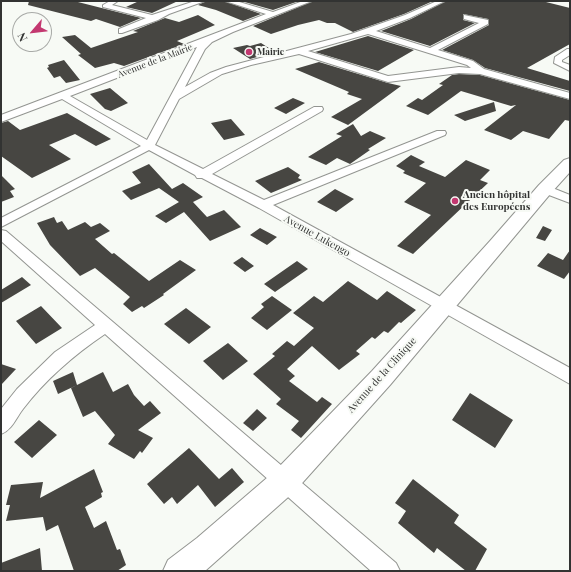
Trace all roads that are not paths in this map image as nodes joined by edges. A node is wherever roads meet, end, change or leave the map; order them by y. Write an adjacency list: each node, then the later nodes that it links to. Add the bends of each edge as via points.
1 (115, 1): 8 (street, via 105,6)
2 (202, 1): 8 (street)
3 (228, 1): 6 (street)
4 (309, 1): 6 (street, Avenue de la Mairie)
5 (442, 1): 10 (street)
6 (273, 14): 11 (street, Avenue de la Mairie)
7 (467, 17): 12 (street, via 485,22)
8 (155, 18): 9 (street)
9 (122, 31)
10 (368, 31): 12 (street); 13 (street)
11 (209, 40): 17 (street, Avenue de la Mairie); 19 (street, via 200,48)
12 (432, 50): 16 (street, via 470,63)
13 (299, 51): 16 (street, via 388,79 459,70); 19 (street, via 218,72)
14 (570, 51): 15 (street, via 558,59 558,62)
15 (570, 68)
16 (481, 71): 18 (street)
17 (63, 96): 21 (street, Avenue de la Mairie); 23 (street, Avenue Lukengo)
18 (570, 96)
19 (174, 98): 23 (street)
20 (318, 109): 25 (street)
21 (1, 119)
22 (441, 133): 28 (street)
23 (149, 146): 25 (street, Avenue Lukengo); 29 (street)
24 (570, 163): 26 (street, Avenue de la Clinique)
25 (201, 175): 28 (street, Avenue Lukengo)
26 (545, 189): 27 (street); 31 (street, Avenue de la Clinique)
27 (570, 199)
28 (263, 205): 31 (street, Avenue Lukengo)
29 (1, 223)
30 (1, 234): 32 (street)
31 (443, 306): 33 (street, Avenue Lukengo); 35 (street, Avenue de la Clinique, via 381,378)
32 (106, 325): 34 (street, via 70,349 39,376 15,403); 35 (street)
33 (570, 377)
34 (1, 425)
35 (284, 481): 36 (street, Avenue de la Clinique, via 208,549); 37 (street)
36 (179, 571)
37 (388, 571)

